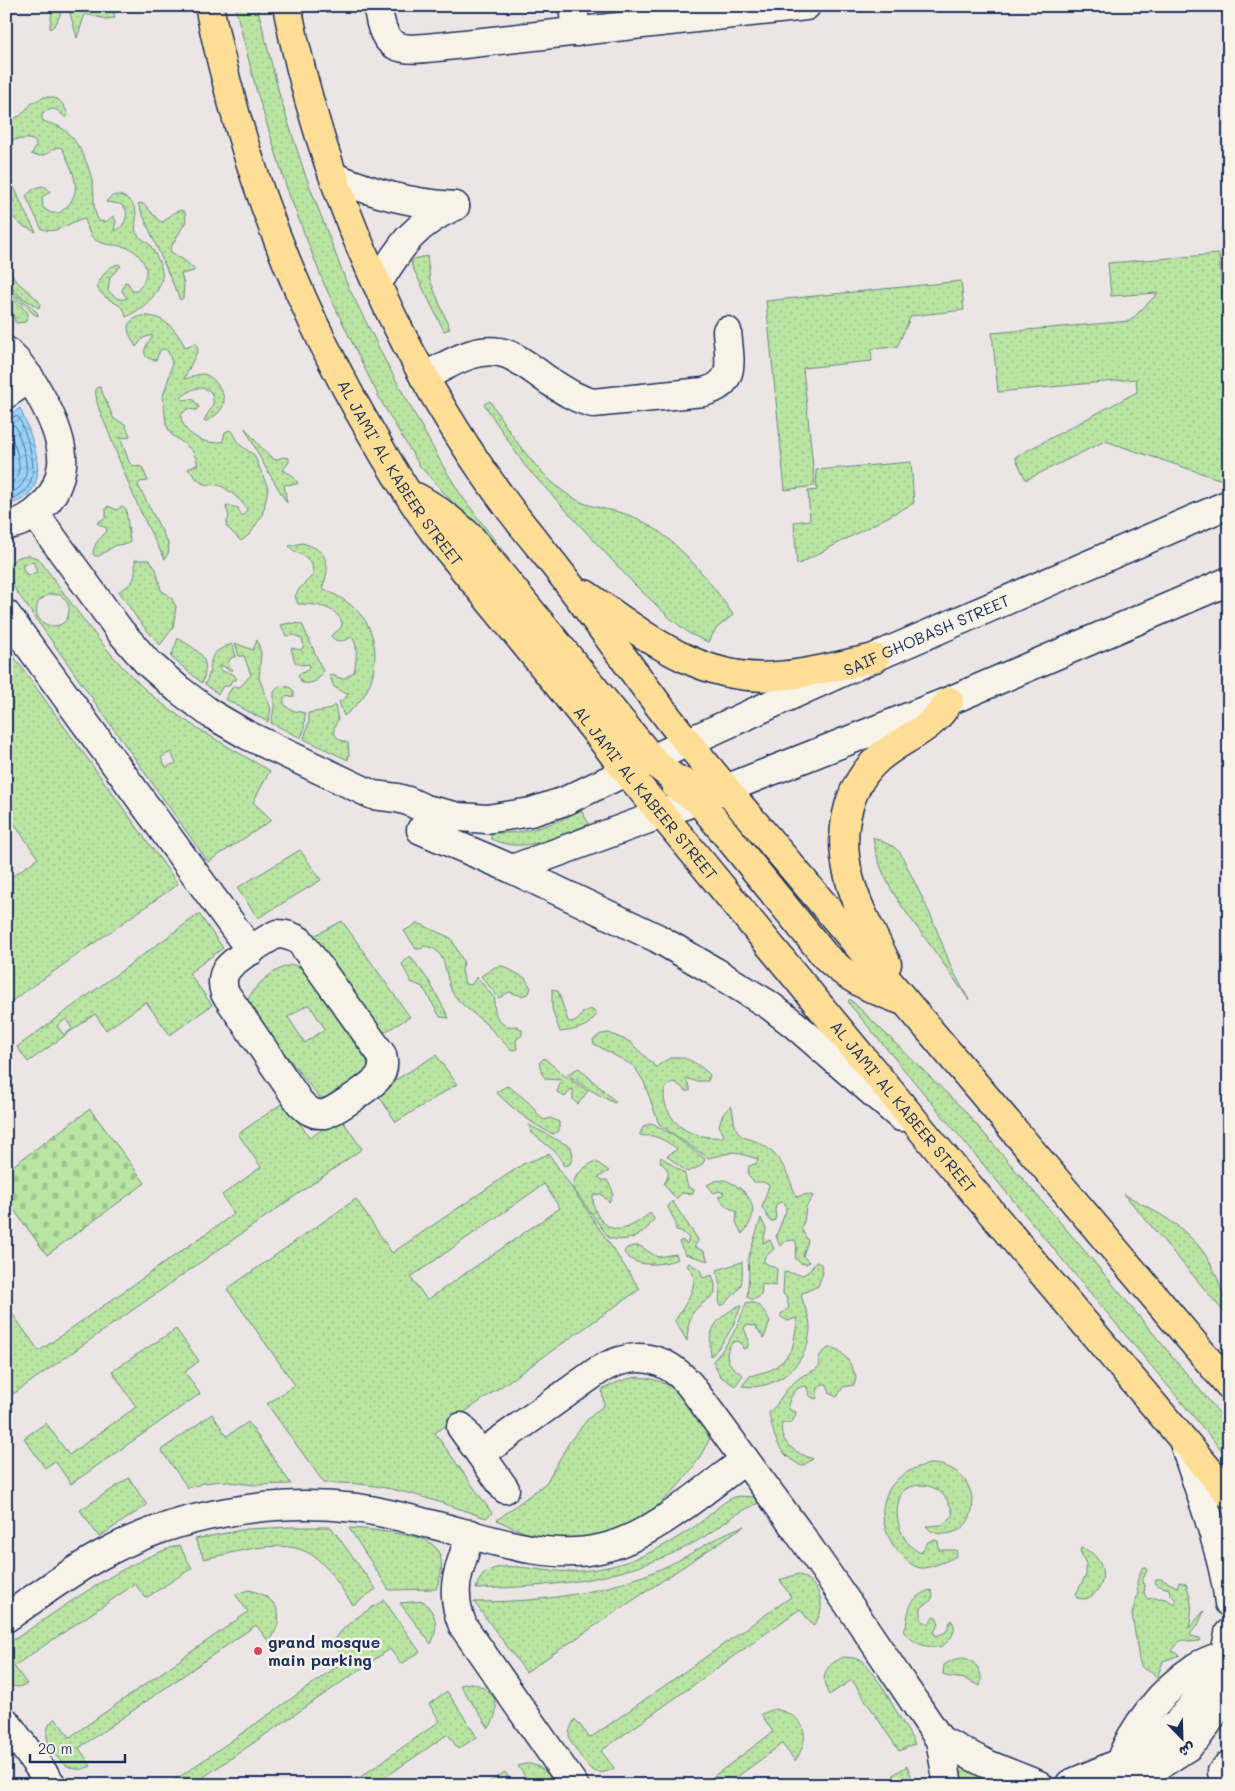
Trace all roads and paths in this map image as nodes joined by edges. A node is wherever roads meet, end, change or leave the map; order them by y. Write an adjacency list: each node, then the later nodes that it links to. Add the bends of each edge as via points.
1 (209, 6): 13 (main road, AL JAMI' AL KABEER STREET, via 218,53 245,151 280,246 352,400)
2 (287, 6): 6 (main road, via 317,127)
3 (378, 6): 5 (street, via 386,38 405,50)
4 (806, 6): 5 (street)
5 (575, 19)
6 (334, 177): 7 (main road); 7 (street, via 391,198 455,206 435,215 406,240)
7 (377, 284): 10 (main road)
8 (727, 331): 10 (street, via 728,376 714,390 703,392 593,403 570,395 512,357 492,351 470,355)
9 (6, 351): 11 (street)
10 (424, 377): 18 (main road, via 506,503)
11 (30, 378): 12 (street); 15 (street, via 52,420 62,464 58,483)
12 (6, 394)
13 (408, 493): 23 (main road, via 432,506 471,538); 24 (main road, AL JAMI' AL KABEER STREET, via 435,532)
14 (1229, 504): 20 (street, SAIF GHOBASH STREET)
15 (36, 514): 16 (street, via 14,525); 28 (street, via 120,630 147,662 178,689 247,735 373,795 408,801)
16 (6, 525)
17 (1229, 581): 21 (street)
18 (567, 582): 20 (main road, via 676,654 722,673 776,676); 22 (main road)
19 (6, 614): 30 (street)
20 (875, 658): 22 (street, SAIF GHOBASH STREET)
21 (949, 701): 25 (street); 31 (main road, via 943,712 925,729 877,760 857,785 846,816 844,860 850,882)
22 (688, 742): 23 (street, SAIF GHOBASH STREET); 25 (main road)
23 (652, 759): 24 (street, SAIF GHOBASH STREET); 25 (main road, via 678,781 701,788)
24 (626, 772): 26 (main road, via 657,778); 27 (main road, AL JAMI' AL KABEER STREET); 28 (street, SAIF GHOBASH STREET, via 565,800 514,815 473,819 446,815)
25 (726, 790): 26 (street); 31 (main road)
26 (698, 800): 27 (street); 31 (main road, via 839,970 878,992)
27 (662, 814): 29 (street); 32 (main road, AL JAMI' AL KABEER STREET)
28 (421, 818): 29 (street)
29 (512, 869): 32 (street, via 656,938 769,1005)
30 (251, 951): 30 (street, via 277,934 286,934 300,941 382,1056 384,1062 379,1077 331,1113 314,1114 306,1110 225,992 222,985 227,969)
31 (905, 1002): 33 (main road)
32 (936, 1146): 35 (main road, AL JAMI' AL KABEER STREET)
33 (1229, 1385)
34 (461, 1427): 36 (street)
35 (1184, 1440): 39 (main road, AL JAMI' AL KABEER STREET); 41 (street, via 1216,1546)
36 (481, 1454): 37 (street, via 599,1370 614,1362 648,1358 679,1372); 38 (street)
37 (745, 1460): 40 (street, via 661,1522 632,1538 600,1549 566,1553 532,1550); 45 (street)
38 (505, 1489)
39 (1229, 1494)
40 (471, 1534): 42 (street, via 356,1508 292,1505 229,1512 151,1532 126,1542 74,1571); 49 (street, via 455,1585 455,1599 463,1626)
41 (1229, 1603)
42 (6, 1618)
43 (1227, 1644): 46 (street, via 1160,1698 1131,1735 1124,1749); 46 (street, via 1222,1695 1210,1720 1150,1747)
44 (6, 1722): 48 (street)
45 (940, 1740): 50 (street); 51 (street)
46 (1119, 1774): 47 (street)
47 (1072, 1784): 51 (street)
48 (52, 1785)
49 (574, 1785)
50 (948, 1785)
51 (1039, 1785)

